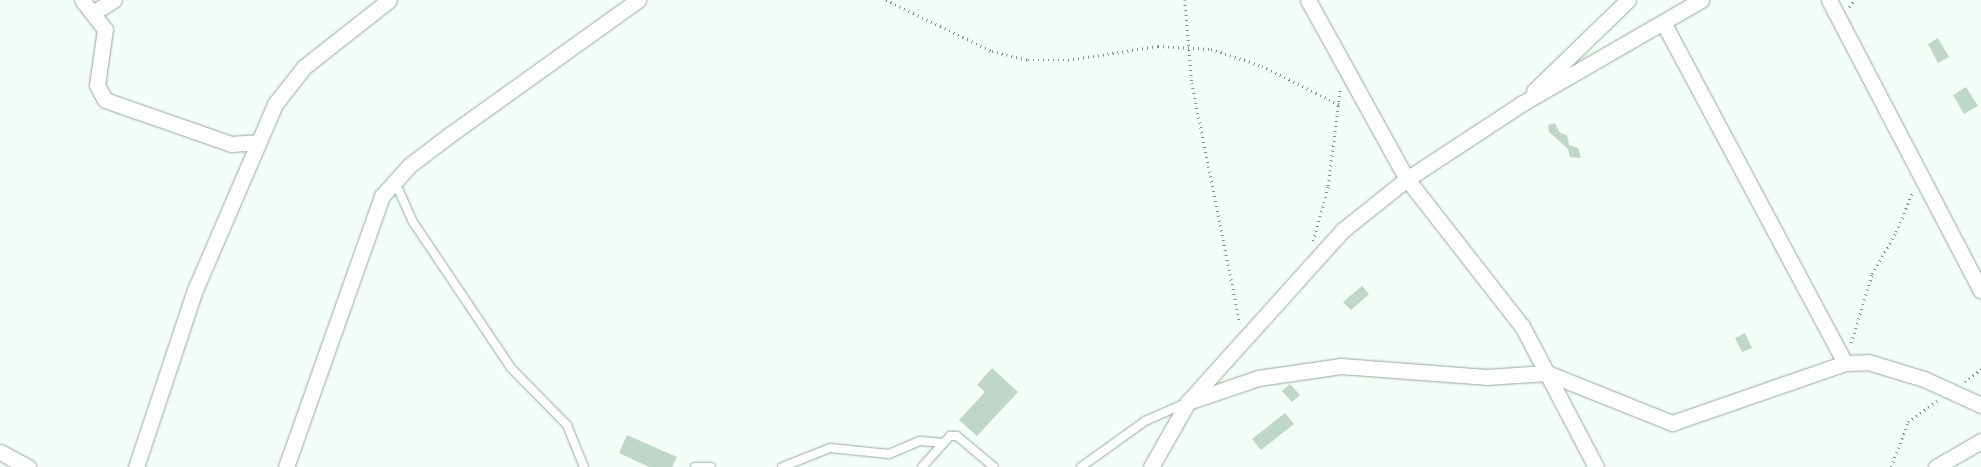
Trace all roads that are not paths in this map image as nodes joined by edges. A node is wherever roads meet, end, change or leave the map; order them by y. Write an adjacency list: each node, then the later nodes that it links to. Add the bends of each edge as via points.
1 (82, 0): 9 (street)
2 (114, 0): 9 (street)
3 (389, 0): 12 (street, via 285,87)
4 (638, 0): 14 (street)
5 (1308, 0): 13 (street)
6 (1628, 0): 11 (street)
7 (1701, 0): 10 (street)
8 (1829, 0): 15 (street)
9 (94, 12): 12 (street, via 106,40 97,85 105,100 232,144)
10 (1664, 24): 11 (street); 16 (street)
11 (1521, 104): 13 (street)
12 (257, 142): 24 (street, via 195,290)
13 (1407, 179): 17 (street, via 1508,305); 18 (street, via 1343,230)
14 (394, 180): 25 (street, via 371,219); 26 (lane, via 413,222 511,368 567,424)
15 (1981, 291)
16 (1845, 363): 17 (street, via 1672,423); 19 (street, via 1886,366)
17 (1548, 373): 18 (street, via 1486,377 1341,366 1258,378); 34 (street)
18 (1188, 402): 32 (lane, via 1145,421); 33 (street)
19 (1981, 405)
20 (1981, 441): 35 (street)
21 (943, 443): 29 (lane, via 920,441 889,454 830,448); 30 (lane); 31 (lane, via 957,436)
22 (0, 452): 23 (street)
23 (28, 467)
24 (136, 467)
25 (286, 467)
26 (584, 467)
27 (695, 467): 28 (lane)
28 (712, 467)
29 (782, 467)
30 (922, 467)
31 (994, 467)
32 (1081, 467)
33 (1151, 467)
34 (1596, 467)
35 (1936, 467)

